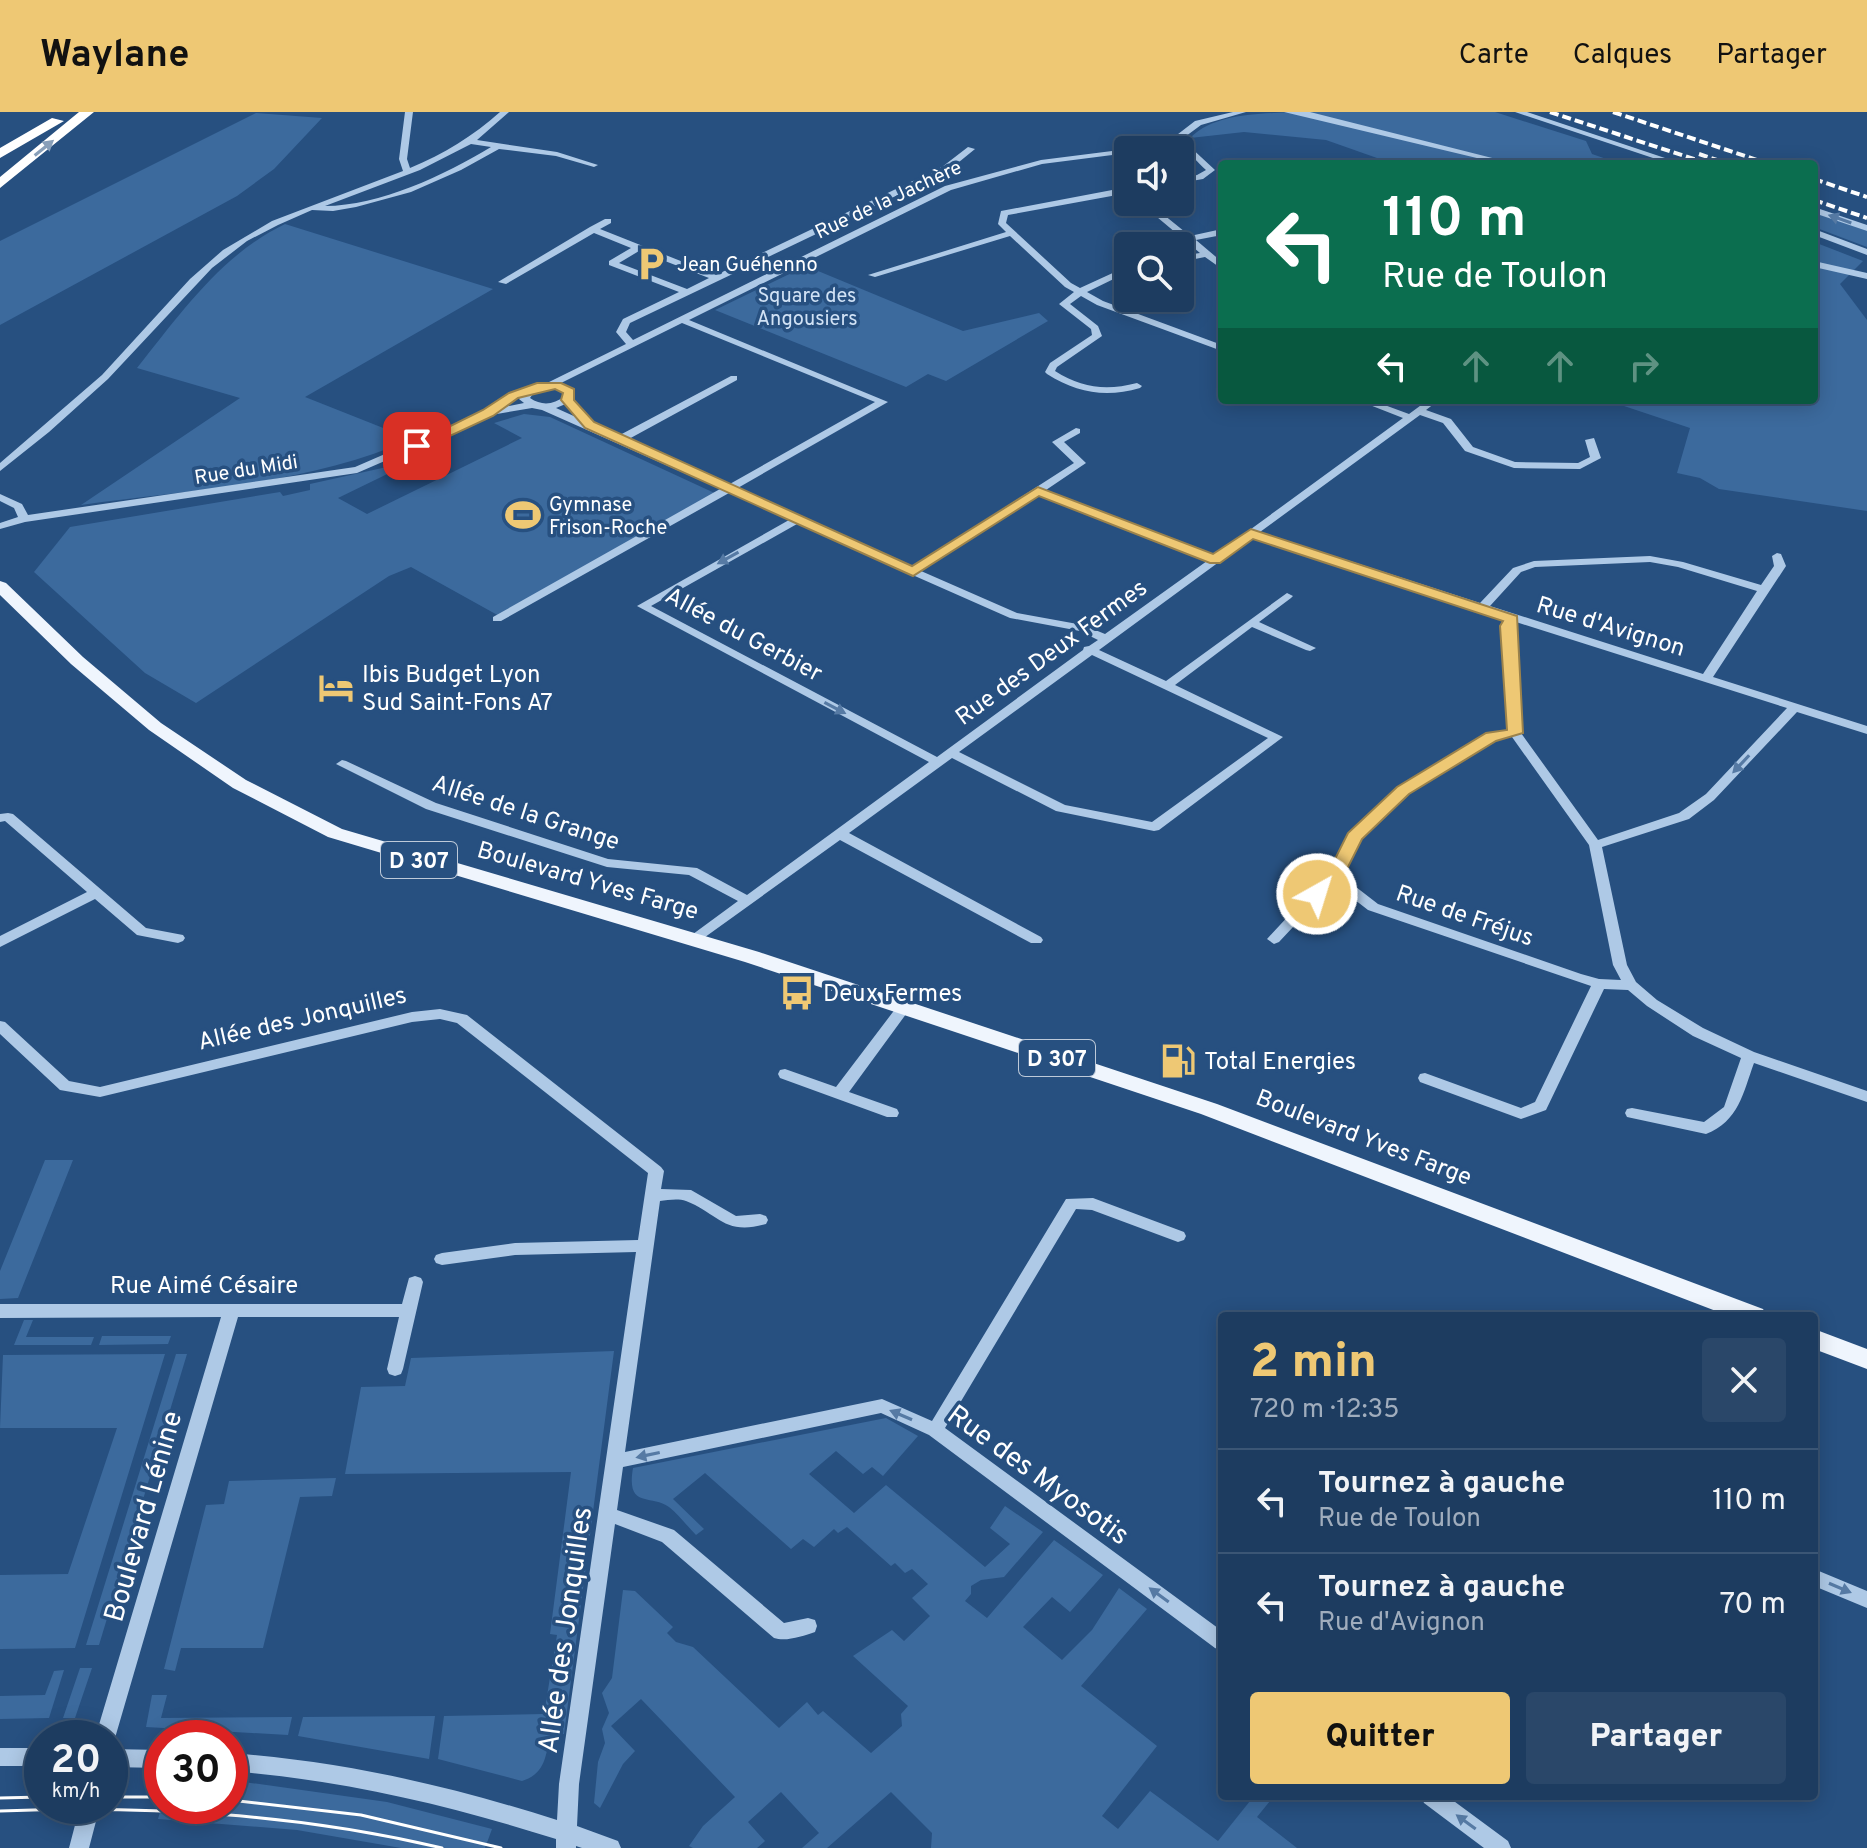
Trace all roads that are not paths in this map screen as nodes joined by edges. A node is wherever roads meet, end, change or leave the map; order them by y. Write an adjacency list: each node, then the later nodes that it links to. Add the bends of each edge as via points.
1 (51, 112): 10 (highway)
2 (73, 112): 15 (highway)
3 (87, 112): 24 (highway, one-way to 3)
4 (409, 112): 21 (street, via 403,159)
5 (505, 112): 11 (street)
6 (1242, 112): 9 (street, via 1198,123)
7 (1288, 112): 17 (street)
8 (1519, 112): 18 (street)
9 (1181, 136)
10 (0, 141)
11 (470, 141): 12 (street); 21 (street)
12 (498, 146): 19 (street); 26 (street, via 358,204)
13 (971, 149): 47 (street, via 945,169)
14 (1114, 153): 51 (street, Rue de la Jachère, via 1041,162 948,188)
15 (0, 154)
16 (1194, 155): 22 (street)
17 (1496, 160)
18 (1667, 160)
19 (594, 165)
20 (1218, 169): 22 (street)
21 (407, 170): 26 (street)
22 (1211, 170): 23 (street)
23 (1194, 178)
24 (0, 184)
25 (1114, 193): 33 (street, via 1004,213 1002,224)
26 (307, 208): 70 (street, via 214,261 119,364)
27 (1818, 211): 30 (street, one-way to 27)
28 (1160, 216): 32 (street)
29 (608, 221): 31 (street)
30 (1867, 228)
31 (593, 229): 38 (street); 48 (street)
32 (1180, 232)
33 (1012, 233): 44 (street); 50 (street)
34 (1218, 233): 36 (street)
35 (1818, 234): 39 (street)
36 (1194, 238)
37 (1194, 243): 40 (street)
38 (638, 248): 47 (street); 49 (street, via 612,263)
39 (1867, 252)
40 (1206, 254): 41 (street); 42 (street)
41 (1194, 256)
42 (1218, 262)
43 (1818, 265): 46 (street)
44 (872, 275)
45 (1114, 276): 50 (street)
46 (1867, 276)
47 (717, 278): 49 (street)
48 (503, 282)
49 (687, 292): 52 (street, via 626,321 621,332)
50 (1080, 292): 53 (street); 57 (street, via 1064,304 1095,328 1097,336 1050,372 1096,392 1114,394)
51 (680, 319): 52 (street, Rue de la Jachère); 71 (street, via 883,402)
52 (630, 343): 54 (street, Rue de la Jachère)
53 (1218, 347)
54 (590, 363): 56 (street, Rue de la Jachère); 59 (street, Rue de la Jachère)
55 (734, 378): 68 (street)
56 (550, 385): 58 (street, Rue du Midi); 59 (street)
57 (1137, 386)
58 (527, 391): 62 (street, via 524,399); 64 (street, Rue du Midi)
59 (567, 395): 63 (street); 66 (street)
60 (1377, 404): 65 (street)
61 (1428, 404): 65 (street, Rue des Deux Fermes)
62 (531, 405): 63 (street, Rue du Midi); 64 (street, Rue du Midi)
63 (544, 407): 66 (street)
64 (488, 413): 74 (street, Rue du Midi, via 357,470)
65 (1414, 414): 69 (street, via 1447,421 1469,449 1514,465 1580,466 1596,458); 77 (street, Rue des Deux Fermes)
66 (589, 425): 68 (street)
67 (1076, 431): 72 (street, via 1057,442 1081,463)
68 (621, 439): 71 (street)
69 (1590, 440)
70 (0, 468)
71 (731, 488): 75 (street); 85 (street)
72 (1038, 491): 79 (street); 80 (street)
73 (0, 497): 74 (street, via 18,506)
74 (24, 519): 76 (street, Rue du Midi)
75 (796, 520): 80 (street); 97 (street, Allée du Gerbier, one-way to 97, via 643,606)
76 (0, 526)
77 (1251, 533): 79 (street, Rue des Deux Fermes); 84 (street, Rue d'Avignon)
78 (1777, 556): 82 (street, via 1780,566)
79 (1215, 560): 88 (street, Rue des Deux Fermes)
80 (913, 571): 88 (street, via 1014,616 1083,628)
81 (0, 586): 107 (main road, Boulevard Yves Farge / D 307, via 103,687 164,736 285,812 388,851)
82 (1764, 589): 84 (street, via 1650,559 1534,564 1517,570); 91 (street)
83 (1287, 596): 87 (street)
84 (1480, 609): 86 (street, Rue d'Avignon)
85 (497, 619)
86 (1512, 619): 91 (street, Rue d'Avignon); 95 (street, via 1508,626)
87 (1252, 623): 89 (street); 92 (street)
88 (1104, 638): 90 (street, Rue des Deux Fermes)
89 (1310, 648)
90 (1088, 649): 92 (street); 96 (street, Rue des Deux Fermes)
91 (1706, 679): 93 (street, Rue d'Avignon)
92 (1166, 686): 96 (street, via 1277,737 1154,827 1061,808)
93 (1795, 707): 94 (street, Rue d'Avignon); 101 (street, one-way to 101, via 1710,797 1684,816)
94 (1867, 730)
95 (1515, 733): 101 (street); 102 (street, via 1491,737 1403,791 1354,837)
96 (951, 753): 97 (street, Rue des Deux Fermes)
97 (938, 762): 100 (street, Rue des Deux Fermes)
98 (342, 764): 104 (street, Allée de la Grange, via 431,806 607,863 692,871)
99 (0, 818): 103 (street, via 8,817)
100 (838, 833): 104 (street, Rue des Deux Fermes); 108 (street)
101 (1595, 845): 111 (street, via 1620,965)
102 (1338, 871): 106 (street); 110 (street, Rue de Fréjus, via 1373,907)
103 (97, 893): 105 (street, via 142,932); 109 (street)
104 (745, 899): 107 (street, Rue des Deux Fermes)
105 (178, 938)
106 (1274, 939)
107 (694, 940): 112 (main road, Boulevard Yves Farge / D 307)
108 (1036, 940)
109 (0, 942)
110 (1599, 984): 111 (street, Rue de Fréjus); 117 (street, via 1541,1106 1521,1114)
111 (1631, 985): 115 (street, via 1698,1032)
112 (904, 1007): 118 (street); 131 (main road, Boulevard Yves Farge / D 307, via 1209,1109)
113 (0, 1026): 114 (street)
114 (7, 1045): 122 (street, Allée des Jonquilles, via 65,1086 100,1092 412,1017 451,1016 462,1019 656,1171)
115 (1749, 1056): 119 (street); 121 (street, via 1730,1110 1706,1128)
116 (785, 1074): 118 (street)
117 (1425, 1078)
118 (839, 1094): 120 (street)
119 (1867, 1097)
120 (892, 1113)
121 (1632, 1113)
122 (653, 1195): 123 (street, via 686,1194 734,1222); 125 (street, Allée des Jonquilles)
123 (760, 1220)
124 (1178, 1236): 135 (street, via 1093,1204 1072,1203)
125 (646, 1246): 126 (street, via 515,1249); 136 (street, Allée des Jonquilles)
126 (442, 1259)
127 (415, 1282): 129 (street)
128 (232, 1309): 129 (street, Rue Aimé Césaire); 130 (street, Rue Aimé Césaire); 142 (street, Boulevard Lénine)
129 (408, 1310): 134 (street)
130 (0, 1311)
131 (1744, 1312)
132 (1818, 1341): 133 (main road)
133 (1867, 1359)
134 (395, 1369)
135 (935, 1430): 136 (street, Rue des Myosotis, one-way to 136, via 882,1406); 141 (street, Rue des Myosotis, one-way to 135)
136 (617, 1461): 137 (street, Allée des Jonquilles)
137 (610, 1515): 140 (street, via 668,1536 781,1632); 148 (street, Allée des Jonquilles, via 569,1784)
138 (1818, 1579): 139 (street, one-way to 139)
139 (1867, 1600)
140 (808, 1626)
141 (1218, 1639)
142 (110, 1720)
143 (0, 1757): 144 (street)
144 (24, 1757)
145 (248, 1763): 148 (street, via 293,1765 398,1785)
146 (1436, 1800): 151 (street, one-way to 146)
147 (85, 1824): 149 (street)
148 (566, 1840): 150 (street)
149 (79, 1848)
150 (611, 1848)
151 (1501, 1848)

